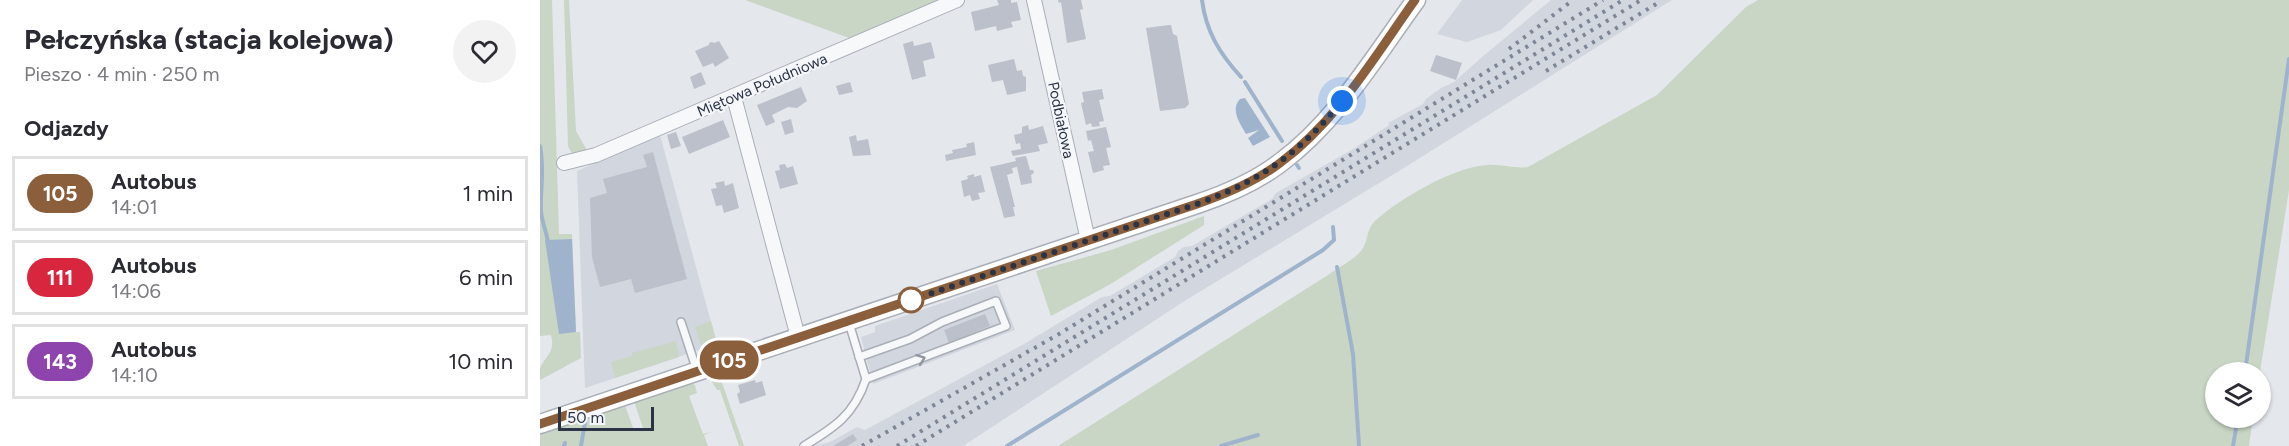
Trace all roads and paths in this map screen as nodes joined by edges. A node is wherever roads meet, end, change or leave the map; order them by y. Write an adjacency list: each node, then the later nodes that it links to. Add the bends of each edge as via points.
1 (957, 0): 4 (street, Miętowa Południowa)
2 (1034, 0): 6 (street, Podbiałowa)
3 (1416, 0): 6 (main road, via 1327,120 1278,165 1222,195)
4 (734, 97): 5 (street, Miętowa Południowa, via 596,155); 9 (street)
5 (564, 164)
6 (1088, 240): 7 (main road)
7 (848, 321): 9 (main road); 10 (lane)
8 (681, 322): 11 (lane)
9 (798, 337): 11 (main road)
10 (859, 357): 12 (lane); 12 (lane, one-way to 10, via 1005,326 996,301)
11 (697, 371): 13 (main road)
12 (866, 379): 14 (lane, via 842,421)
13 (540, 424)
14 (804, 446)

